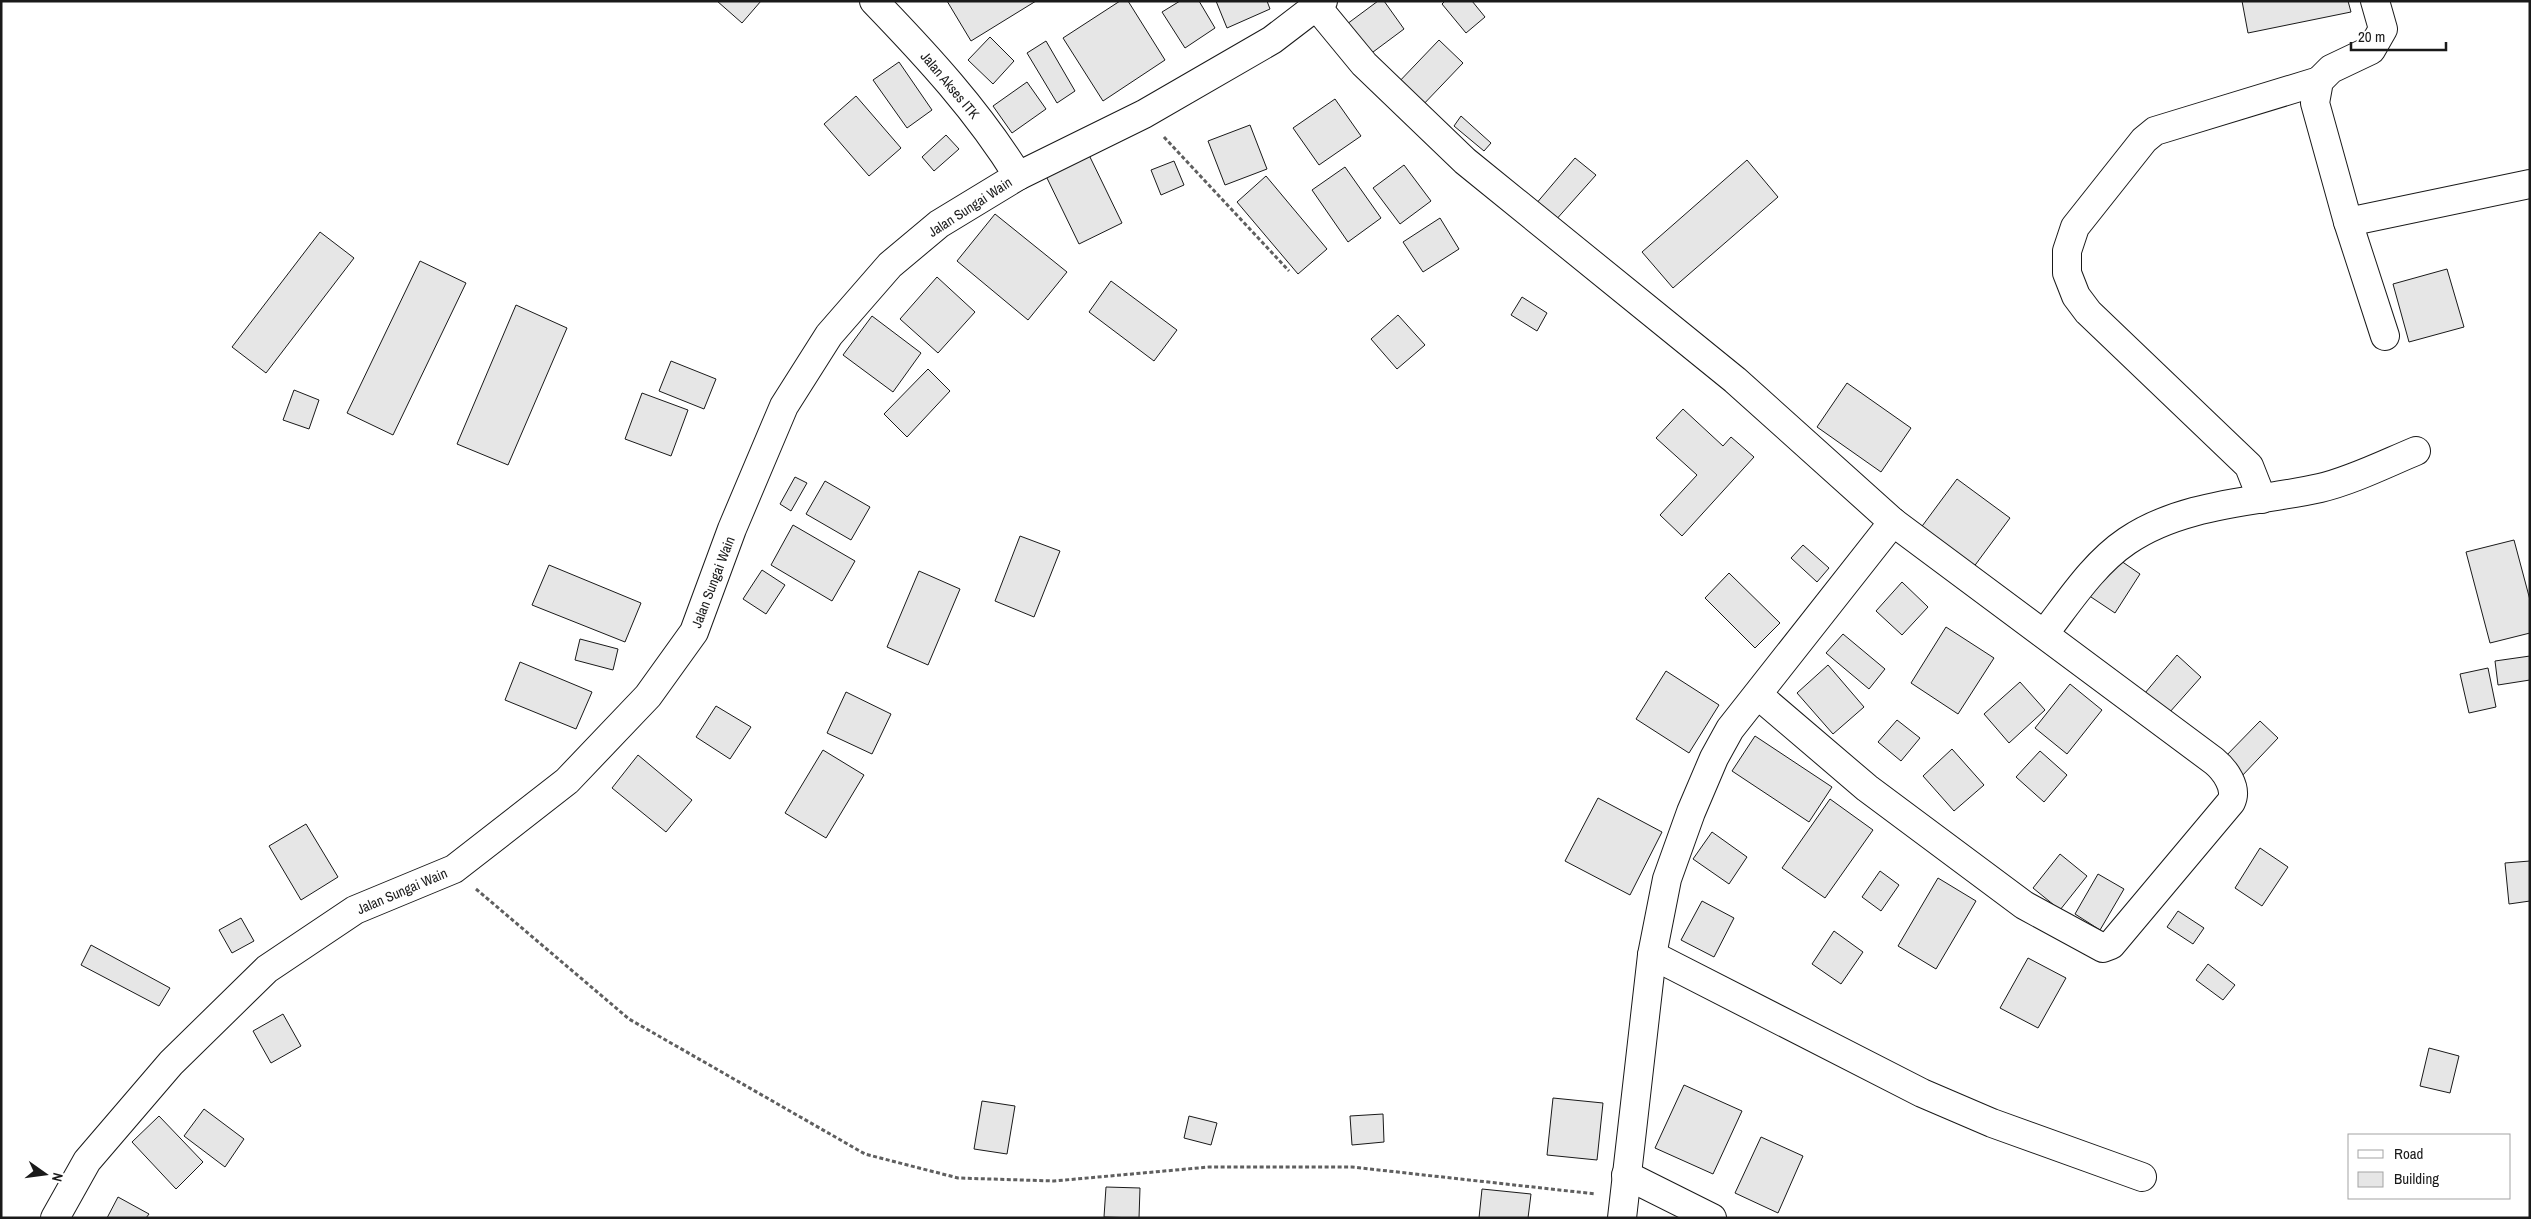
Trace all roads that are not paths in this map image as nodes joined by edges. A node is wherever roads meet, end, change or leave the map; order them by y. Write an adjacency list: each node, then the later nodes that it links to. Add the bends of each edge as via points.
1 (874, 1): 5 (street, Jalan Akses ITK, via 952,86 994,138)
2 (2375, 1): 4 (street, via 2383,29 2371,50 2331,69)
3 (1320, 4): 5 (street, Jalan Sungai Wain, via 1272,40 1144,114); 11 (street, via 1364,64 1465,161 1735,380)
4 (2319, 81): 7 (street, via 2315,103); 10 (street, via 2155,131 2144,140 2075,227 2067,251 2067,273 2076,296 2088,312 2249,466)
5 (1018, 176): 17 (street, Jalan Sungai Wain, via 939,224 897,259 829,336 784,406 694,632 648,696 567,782 454,869 355,910 267,969 171,1063 93,1154)
6 (2530, 184): 7 (street)
7 (2348, 222): 8 (street)
8 (2385, 336)
9 (2416, 451): 10 (street, via 2322,488)
10 (2262, 499): 12 (street, via 2212,506 2127,540 2100,564)
11 (1893, 522): 12 (street); 13 (street)
12 (2044, 634): 13 (street, via 2214,761 2226,773 2234,791 2231,802 2106,948 2024,905 1867,788)
13 (1758, 695): 14 (street, via 1730,729 1691,812 1667,879)
14 (1652, 956): 15 (street, via 1922,1093 1992,1124); 16 (street)
15 (2142, 1177)
16 (1624, 1196): 18 (street)
17 (55, 1218)
18 (1712, 1218)

